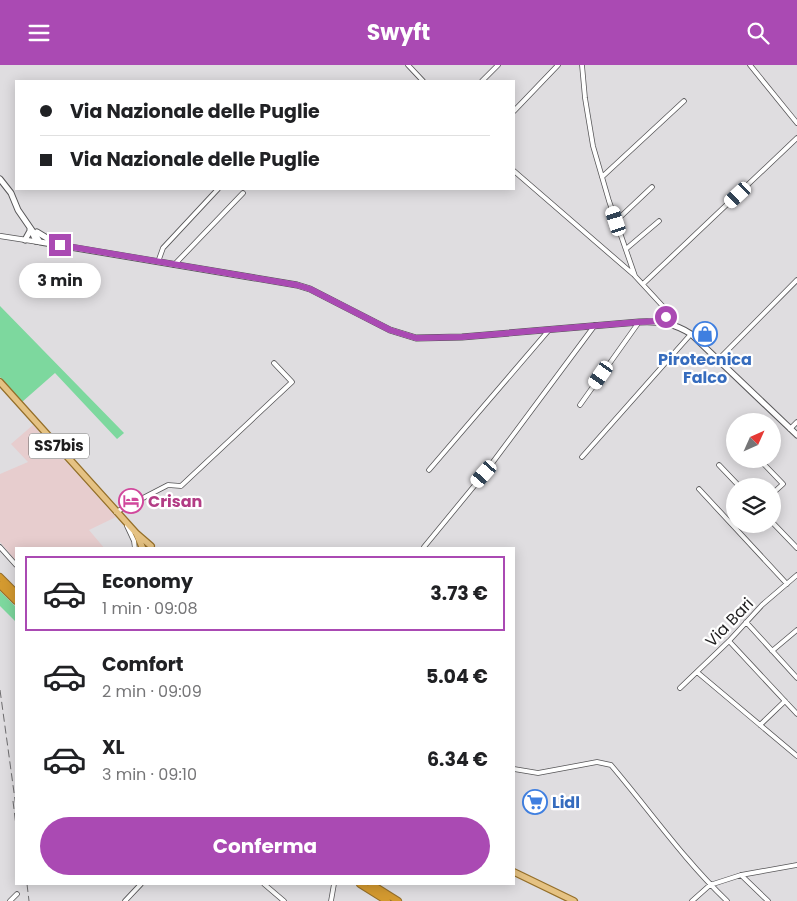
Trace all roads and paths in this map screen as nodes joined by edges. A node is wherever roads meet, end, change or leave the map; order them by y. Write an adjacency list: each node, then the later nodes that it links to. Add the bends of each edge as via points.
1 (408, 65): 6 (street)
2 (498, 65): 7 (street)
3 (558, 65): 9 (street)
4 (582, 65): 13 (street, via 593,146)
5 (750, 65): 10 (street)
6 (422, 80)
7 (483, 80)
8 (684, 101): 13 (street)
9 (515, 110)
10 (797, 123)
11 (797, 138): 30 (street)
12 (515, 172): 28 (street)
13 (602, 177): 18 (street)
14 (0, 179): 20 (main road)
15 (652, 187): 18 (street)
16 (217, 190): 26 (street, via 163,248)
17 (243, 193): 27 (street)
18 (616, 221): 25 (street)
19 (659, 221): 25 (street)
20 (30, 227): 22 (main road); 23 (main road); 24 (main road)
21 (0, 236): 22 (street)
22 (25, 240): 23 (street)
23 (38, 242): 24 (main road)
24 (60, 245): 26 (main road)
25 (626, 249): 28 (street)
26 (158, 262): 27 (main road)
27 (174, 265): 36 (main road, via 303,287 390,330 416,338)
28 (635, 276): 30 (street)
29 (797, 279): 38 (street)
30 (643, 284): 31 (street)
31 (669, 316): 32 (street); 35 (street)
32 (659, 321): 33 (main road); 35 (main road)
33 (639, 322): 34 (main road); 41 (street)
34 (595, 325): 36 (main road); 60 (street, via 484,474)
35 (678, 326): 37 (main road)
36 (549, 330): 48 (street)
37 (691, 334): 38 (main road); 45 (street)
38 (718, 360): 43 (main road)
39 (274, 363): 52 (street, via 292,382 181,485 168,485)
40 (0, 382): 52 (main road, SS7bis)
41 (580, 405)
42 (797, 422): 43 (street)
43 (790, 429): 44 (main road)
44 (797, 435)
45 (582, 457)
46 (719, 465): 49 (street)
47 (768, 468): 50 (street)
48 (429, 470)
49 (731, 478)
50 (777, 478)
51 (699, 489): 65 (street)
52 (116, 512): 53 (main road, SS7bis)
53 (122, 518): 55 (main road, SS7bis); 57 (street)
54 (781, 531): 61 (street)
55 (136, 533): 58 (main road, SS7bis); 59 (main road, SS7bis)
56 (0, 547): 62 (street)
57 (135, 547)
58 (142, 547)
59 (153, 547)
60 (424, 547)
61 (797, 547)
62 (15, 564)
63 (0, 577): 67 (highway)
64 (796, 577): 65 (street, Via Bari)
65 (787, 583): 69 (street, Via Bari)
66 (0, 585): 68 (highway)
67 (15, 592)
68 (15, 600)
69 (746, 622): 71 (street, Via Bari); 72 (street)
70 (797, 630): 72 (street)
71 (730, 641): 73 (street, Via Bari); 76 (street)
72 (772, 651): 74 (street)
73 (697, 672): 75 (street, Via Bari); 78 (street)
74 (797, 678)
75 (680, 688)
76 (785, 701): 77 (street); 78 (street)
77 (797, 714)
78 (760, 725): 79 (street)
79 (797, 756)
80 (515, 769): 89 (street, via 538,773 597,762 611,765)
81 (797, 865): 83 (street)
82 (515, 872): 97 (main road)
83 (741, 875): 89 (street); 100 (street)
84 (140, 885): 92 (street)
85 (265, 885): 93 (street)
86 (334, 885): 94 (street)
87 (362, 885): 95 (highway)
88 (373, 885): 96 (highway)
89 (710, 885): 98 (street); 99 (street)
90 (17, 894): 91 (street)
91 (10, 901)
92 (125, 901)
93 (284, 901)
94 (331, 901)
95 (387, 901)
96 (398, 901)
97 (574, 901)
98 (692, 901)
99 (727, 901)
100 (768, 901)

